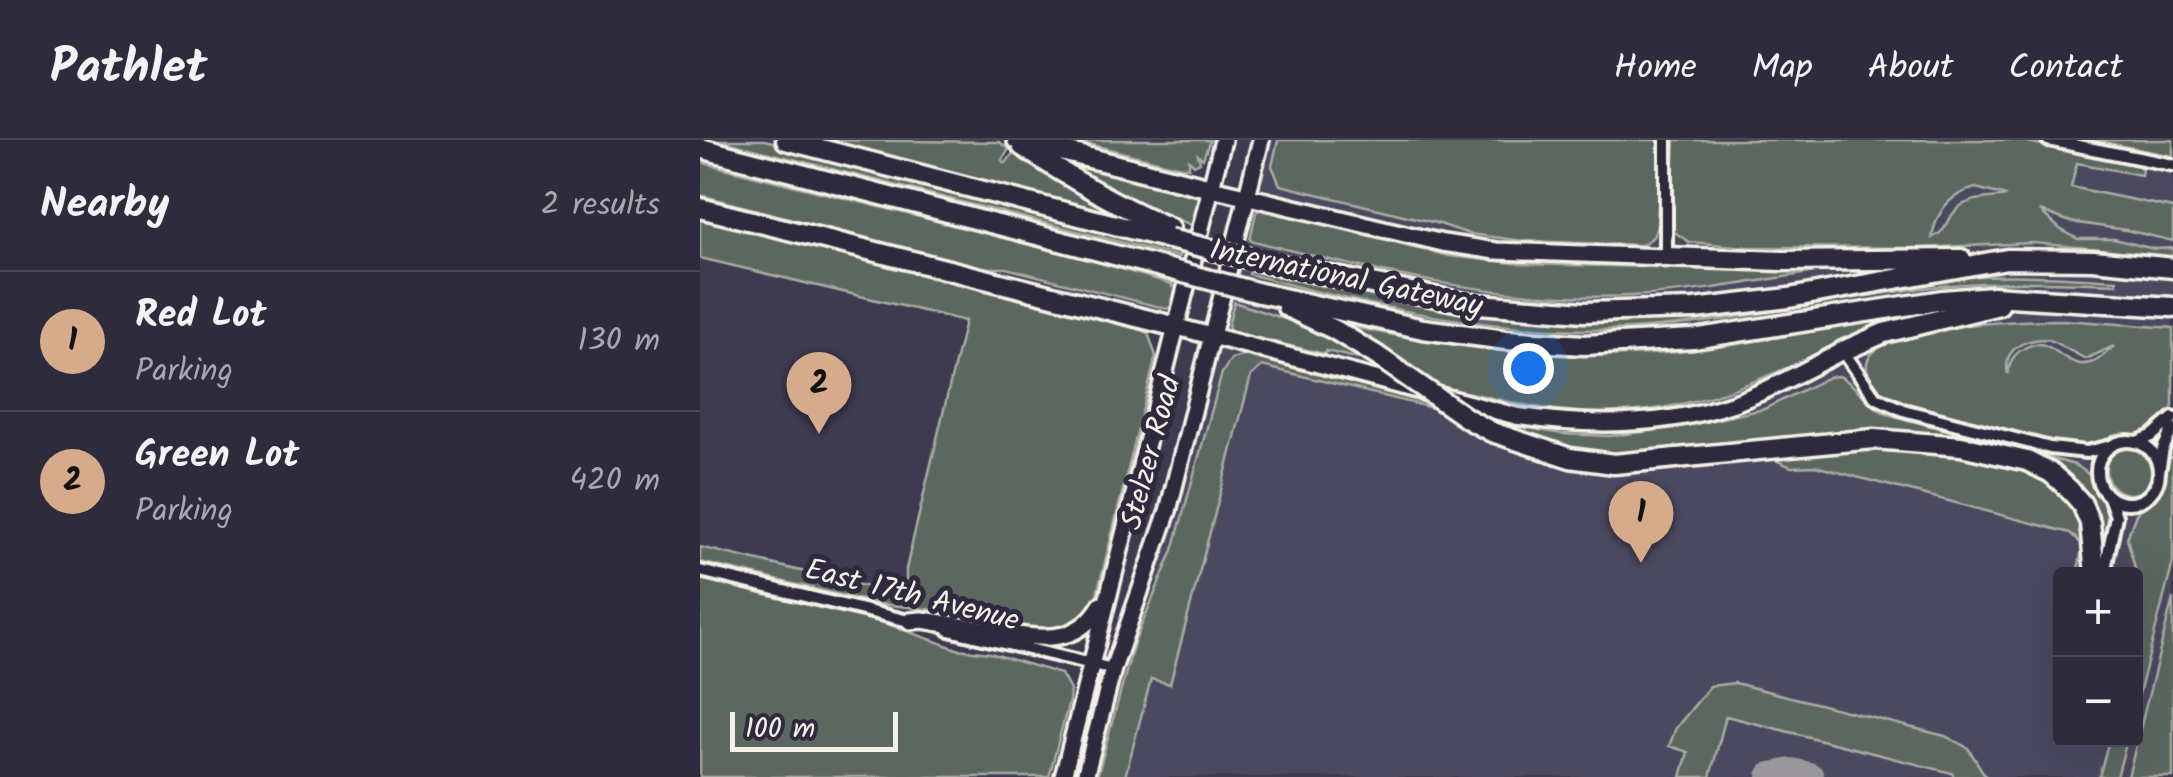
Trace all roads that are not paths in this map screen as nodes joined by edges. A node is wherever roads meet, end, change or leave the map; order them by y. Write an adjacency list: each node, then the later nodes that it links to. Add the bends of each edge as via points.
1 (786, 140): 12 (highway, International Gateway)
2 (1015, 140): 9 (highway); 12 (highway)
3 (1223, 140): 9 (main road, Stelzer Road)
4 (1261, 140): 10 (main road, Stelzer Road)
5 (1666, 140): 13 (street)
6 (2048, 140): 8 (street)
7 (700, 148): 16 (highway, International Gateway, bridge)
8 (2173, 166)
9 (1211, 188): 10 (main road); 19 (main road, Stelzer Road)
10 (1246, 195): 13 (main road, via 1496,251); 20 (main road, Stelzer Road)
11 (702, 208): 19 (highway)
12 (1169, 233): 14 (highway, International Gateway, bridge, via 1268,262 1522,310 1694,309)
13 (1666, 256): 14 (highway)
14 (2007, 260): 15 (highway, International Gateway)
15 (2173, 268)
16 (1260, 293): 17 (highway, International Gateway, via 1423,329 1584,345 1693,339 1943,300); 30 (highway, bridge, via 1335,330 1468,419 1542,450 1614,464 1886,439 2010,458 2051,473 2082,504 2093,532)
17 (2048, 298): 18 (highway, International Gateway); 21 (highway, via 1942,317)
18 (2173, 307)
19 (1177, 327): 20 (main road); 33 (main road, Stelzer Road)
20 (1212, 338): 21 (main road, via 1560,422 1640,420 1730,404); 36 (main road, Stelzer Road, via 1168,511)
21 (1843, 351): 26 (street, via 1884,403)
22 (2173, 418): 24 (street)
23 (2173, 428): 27 (street)
24 (2134, 442): 25 (street); 27 (street, via 2156,456)
25 (2110, 446): 26 (street, via 2087,452); 28 (street, via 2098,462)
26 (2050, 448): 28 (street, via 2086,462)
27 (2160, 472): 29 (street, via 2144,500 2125,503)
28 (2098, 476): 29 (street)
29 (2108, 496): 31 (street, via 2116,516)
30 (2095, 567)
31 (2105, 567)
32 (700, 571): 34 (street, East 17th Avenue)
33 (1110, 588): 34 (main road, via 1095,616 1056,639); 35 (main road, Stelzer Road)
34 (910, 621): 35 (street, East 17th Avenue)
35 (1091, 665): 36 (street, East 17th Avenue); 37 (main road, Stelzer Road)
36 (1113, 669): 38 (main road, Stelzer Road)
37 (1063, 777)
38 (1085, 777)

